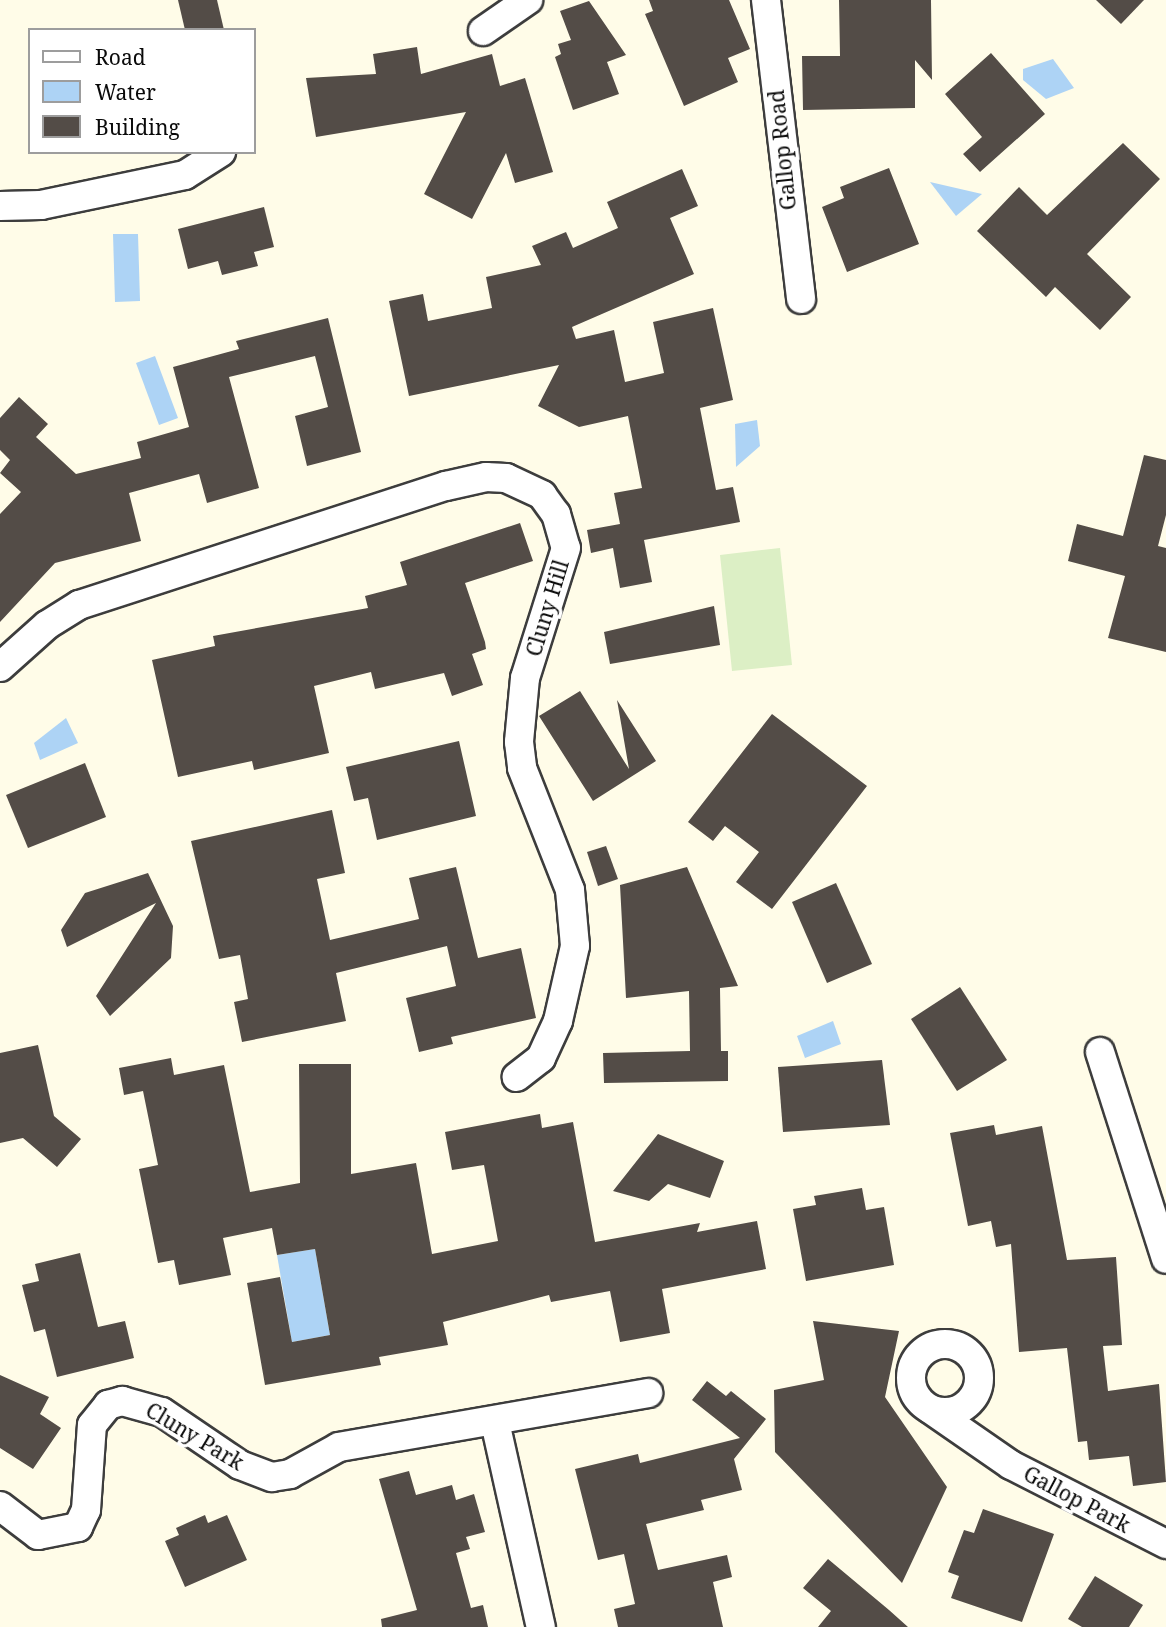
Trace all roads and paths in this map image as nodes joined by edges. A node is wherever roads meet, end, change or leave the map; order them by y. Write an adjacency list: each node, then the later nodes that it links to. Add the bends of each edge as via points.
1 (528, 0): 3 (street)
2 (766, 0): 6 (street, Gallop Road)
3 (483, 31)
4 (218, 154): 5 (street, via 185,174 41,205)
5 (0, 206)
6 (801, 299)
7 (0, 667): 9 (street, Cluny Hill, via 47,625 79,605 446,486 486,477 506,478 542,495 556,514 565,548 525,678 519,742 522,768 570,890 575,946 558,1021 541,1058)
8 (1100, 1052): 10 (street)
9 (517, 1077)
10 (1166, 1259)
11 (978, 1392): 13 (street, via 957,1410); 13 (street, Gallop Park, via 979,1368 970,1354 957,1345 928,1347 918,1356 910,1380 913,1392); 15 (street, Gallop Park, via 975,1430)
12 (648, 1393): 14 (street, Cluny Park)
13 (930, 1409): 15 (street, Gallop Park)
14 (495, 1422): 16 (street, Cluny Park, via 339,1447 290,1474 272,1477 240,1465 162,1412 122,1401 108,1405 92,1425 86,1510 78,1527 38,1535); 18 (street)
15 (989, 1451): 17 (street, Gallop Park)
16 (0, 1506)
17 (1166, 1544)
18 (541, 1627)

